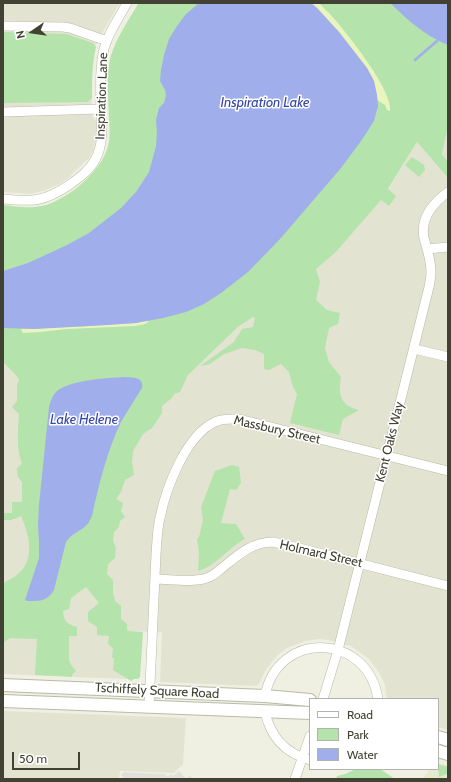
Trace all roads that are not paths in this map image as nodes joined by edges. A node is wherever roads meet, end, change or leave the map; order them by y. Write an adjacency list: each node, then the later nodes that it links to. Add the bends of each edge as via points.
1 (127, 3): 3 (street, Inspiration Lane)
2 (3, 26): 3 (street, via 63,27)
3 (106, 41): 4 (street, Inspiration Lane, via 102,64)
4 (101, 109): 5 (street); 7 (street, Inspiration Lane, via 101,145 95,160 83,175 64,189 41,199 21,201)
5 (3, 112)
6 (448, 192): 9 (street, Kent Oaks Way, via 433,205 424,224 423,233)
7 (3, 198)
8 (448, 247): 9 (street)
9 (427, 249): 10 (street, Kent Oaks Way, via 431,276)
10 (414, 349): 11 (street); 12 (street, Kent Oaks Way)
11 (448, 357)
12 (387, 456): 13 (street, Massbury Street); 14 (street, Kent Oaks Way); 15 (street, Massbury Street, via 239,419 215,422 201,431 186,451 169,486 157,533)
13 (448, 471)
14 (360, 563): 15 (street, Holmard Street, via 268,542 249,548 206,578); 16 (street, Holmard Street); 17 (street, Kent Oaks Way)
15 (155, 579): 19 (street, Massbury Street)
16 (448, 586)
17 (338, 650): 20 (street, via 319,647 294,654 275,672); 21 (street, Kent Oaks Way); 22 (street, via 355,658 367,670 375,684)
18 (3, 685): 19 (street, Tschiffely Square Road)
19 (150, 691): 20 (street, Tschiffely Square Road); 25 (street, Massbury Street)
20 (265, 696): 23 (street, Tschiffely Square Road)
21 (322, 698)
22 (378, 698)
23 (309, 700)
24 (3, 701): 25 (street, Tschiffely Square Road)
25 (149, 707): 26 (street, Tschiffely Square Road)
26 (265, 711): 27 (street, Tschiffely Square Road); 29 (street, via 278,742)
27 (309, 713)
28 (309, 742): 29 (street)
29 (306, 759): 30 (street)
30 (295, 779)

